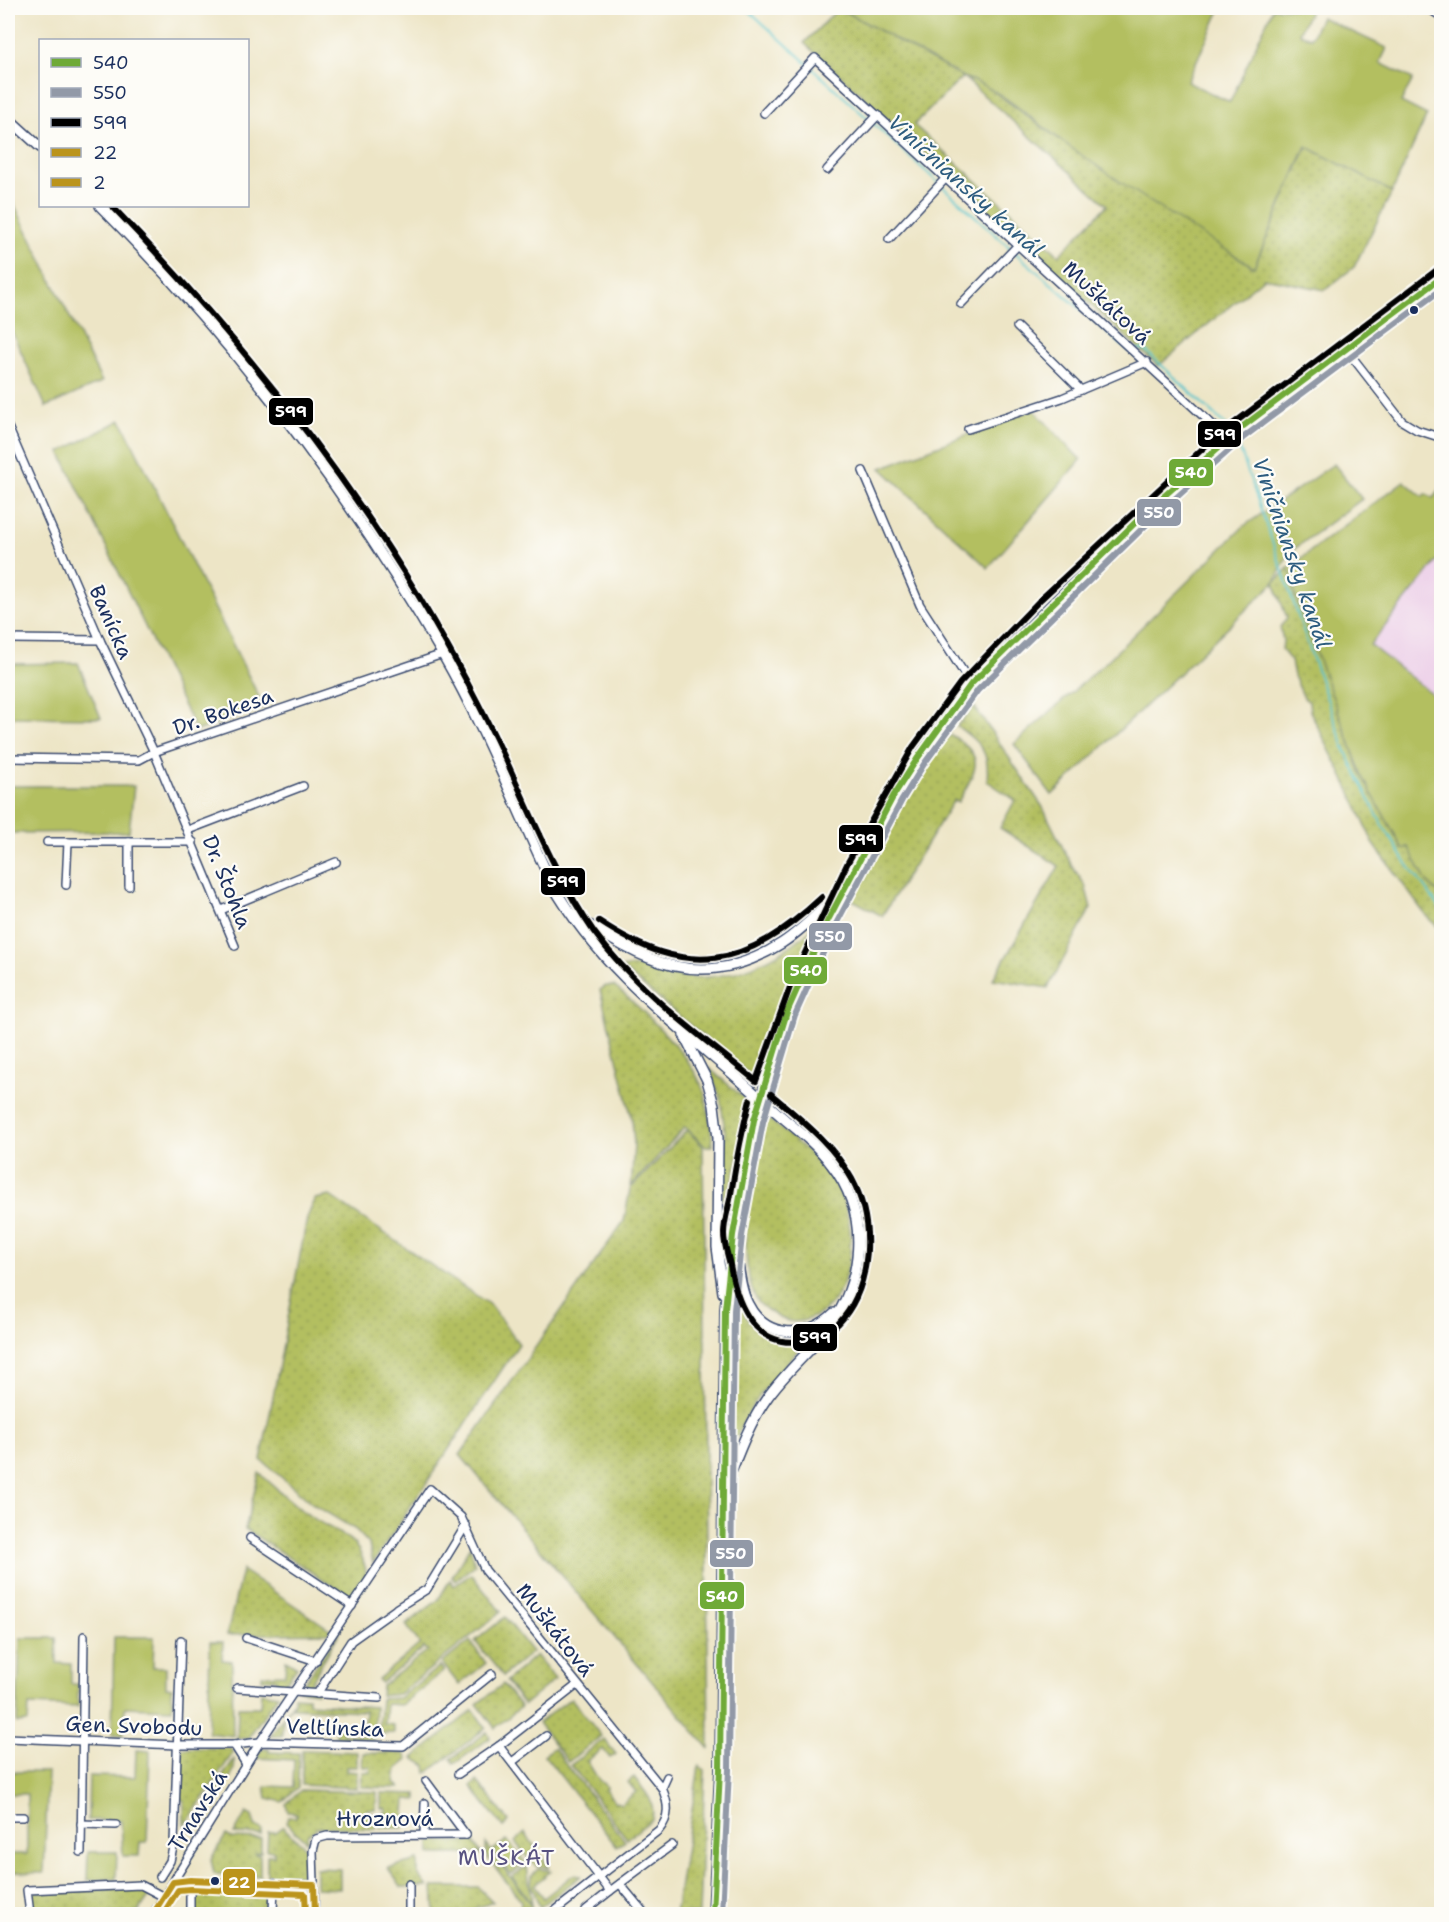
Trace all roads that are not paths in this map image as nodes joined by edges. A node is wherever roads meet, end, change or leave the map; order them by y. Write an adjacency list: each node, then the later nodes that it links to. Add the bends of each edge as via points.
1 (1428, 8): 2 (street)
2 (1442, 17)
3 (764, 112): 4 (street, Muškátová, via 815,58)
4 (878, 115): 7 (street); 8 (street, Muškátová)
5 (8, 118): 6 (main road)
6 (39, 146)
7 (827, 170)
8 (946, 178): 10 (street); 11 (street, Muškátová)
9 (101, 207): 25 (main road, via 191,302 262,386 371,536)
10 (890, 239)
11 (1019, 244): 13 (street); 16 (street, Muškátová)
12 (1442, 277): 15 (main road)
13 (961, 304)
14 (1017, 327): 17 (street)
15 (1346, 349): 20 (main road); 21 (street, via 1402,421)
16 (1147, 362): 17 (street, Muškátová); 20 (street, Muškátová)
17 (1081, 390): 19 (street, Muškátová)
18 (8, 427): 24 (street, Banícka)
19 (968, 429)
20 (1233, 435): 26 (main road, via 1102,554)
21 (1442, 438)
22 (863, 471): 26 (street, via 920,605)
23 (8, 639): 24 (street)
24 (100, 640): 27 (street, Banícka)
25 (442, 654): 27 (street, Dr. Bokesa); 40 (main road)
26 (971, 684): 38 (main road, via 894,795)
27 (154, 752): 28 (street, Dr. Bokesa, via 139,760); 30 (street, Banícka)
28 (8, 758)
29 (303, 786): 30 (street)
30 (188, 830): 34 (street, Dr. Štohla)
31 (46, 842): 32 (street)
32 (68, 842): 33 (street); 36 (street)
33 (129, 842): 34 (street); 37 (street)
34 (193, 842): 39 (street, Dr. Štohla)
35 (336, 862): 39 (street)
36 (66, 885)
37 (129, 886)
38 (844, 890): 40 (main road, via 781,944 739,962 708,968 669,966 642,957); 43 (main road, via 805,969 780,1034 754,1119)
39 (221, 910): 41 (street, Dr. Štohla)
40 (568, 910): 42 (main road, via 607,961)
41 (235, 946)
42 (681, 1030): 44 (main road, bridge, via 831,1164 854,1208 858,1234 858,1257); 45 (main road, via 707,1080 714,1105 718,1138 717,1247)
43 (733, 1235): 44 (main road, via 748,1304 764,1322 782,1332 800,1333 821,1324); 45 (main road)
44 (841, 1305): 47 (main road, via 826,1331 759,1411)
45 (725, 1309): 47 (main road)
46 (430, 1490): 48 (street, Muškátová); 50 (street, Trnavská)
47 (723, 1493): 101 (main road, via 720,1783)
48 (466, 1525): 56 (street, Muškátová, via 486,1570); 59 (street, via 427,1589 351,1641)
49 (250, 1538): 50 (street)
50 (352, 1606): 54 (street, Trnavská)
51 (84, 1636): 63 (street)
52 (246, 1638): 54 (street)
53 (181, 1640): 65 (street)
54 (316, 1661): 58 (street, Trnavská)
55 (492, 1674): 64 (street, Veltlínska, via 403,1746)
56 (577, 1685): 67 (street); 73 (street, Muškátová)
57 (237, 1688): 58 (street)
58 (295, 1692): 59 (street); 64 (street, Trnavská)
59 (317, 1694): 60 (street)
60 (379, 1698)
61 (546, 1736): 68 (street)
62 (8, 1738): 63 (street, Gen. Svobodu)
63 (84, 1741): 65 (street, Gen. Svobodu); 77 (street)
64 (260, 1742): 66 (street, Gen. Svobodu); 69 (street, Trnavská)
65 (178, 1745): 66 (street, Gen. Svobodu); 82 (street, via 174,1843 170,1861)
66 (234, 1745): 69 (street)
67 (499, 1746): 68 (street); 70 (street)
68 (512, 1762): 83 (street)
69 (246, 1764): 85 (street, Trnavská)
70 (458, 1774)
71 (667, 1777): 73 (street)
72 (426, 1781): 79 (street, Hroznová, via 466,1835)
73 (662, 1788): 83 (street, via 666,1798 665,1823)
74 (424, 1803): 79 (street)
75 (8, 1817): 76 (street)
76 (23, 1817)
77 (81, 1824): 78 (street); 81 (street)
78 (116, 1825)
79 (424, 1835): 89 (street, Hroznová, via 316,1839)
80 (672, 1845): 88 (street)
81 (81, 1852)
82 (160, 1877)
83 (600, 1877): 90 (street); 98 (street)
84 (190, 1880): 85 (street); 86 (street); 94 (street)
85 (173, 1882): 91 (street, Trnavská)
86 (274, 1884): 89 (street); 95 (street)
87 (409, 1884): 97 (street)
88 (621, 1884): 90 (street); 100 (street)
89 (314, 1885): 96 (street)
90 (610, 1891): 99 (street, via 586,1910)
91 (164, 1897): 92 (street, via 141,1886 27,1890); 93 (street, Trnavská)
92 (30, 1914)
93 (153, 1914)
94 (190, 1914)
95 (273, 1914)
96 (315, 1914)
97 (409, 1914)
98 (551, 1914)
99 (589, 1914)
100 (645, 1914)
101 (713, 1914)

